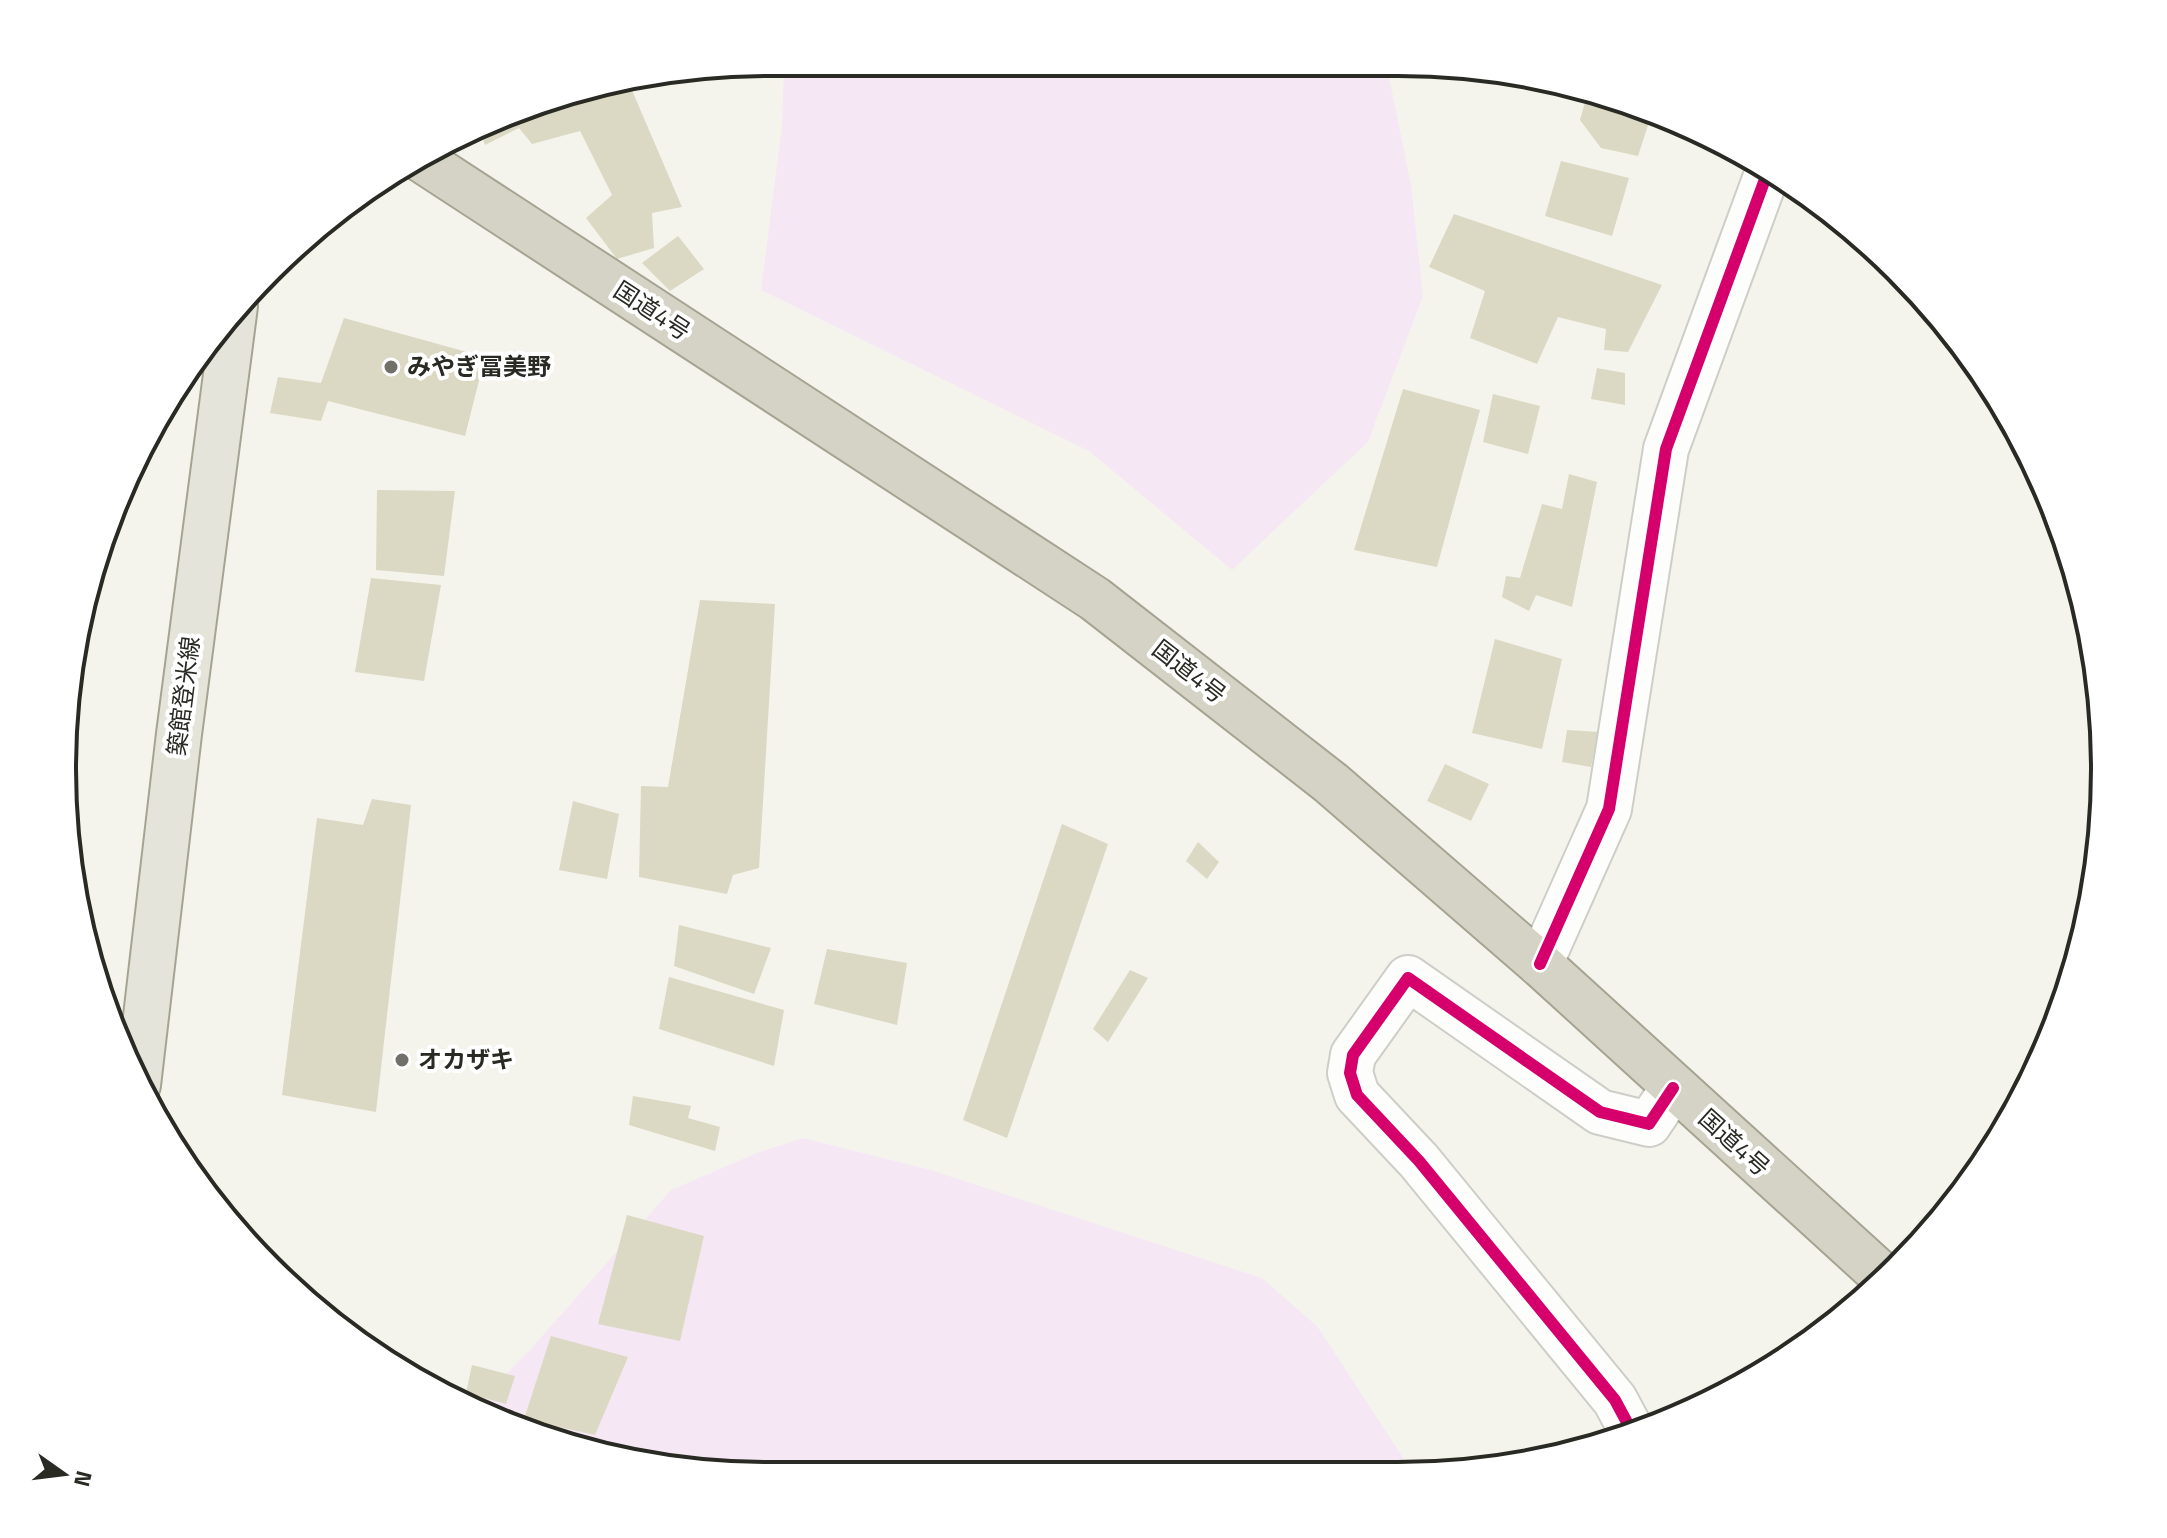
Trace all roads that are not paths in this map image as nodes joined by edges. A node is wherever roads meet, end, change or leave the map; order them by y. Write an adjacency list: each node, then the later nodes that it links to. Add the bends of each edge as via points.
1 (429, 165): 4 (highway, 国道4号, via 1095,599 1331,783)
2 (1764, 181): 4 (street, via 1666,449 1609,809)
3 (232, 332): 5 (main road, 築館登米線)
4 (1540, 964): 6 (highway, 国道4号)
5 (141, 1061)
6 (1673, 1088): 7 (highway, 国道4号); 8 (street, via 1649,1124 1600,1112 1408,978 1353,1055 1350,1073 1357,1095 1419,1161 1615,1400)
7 (1876, 1270)
8 (1627, 1423)

